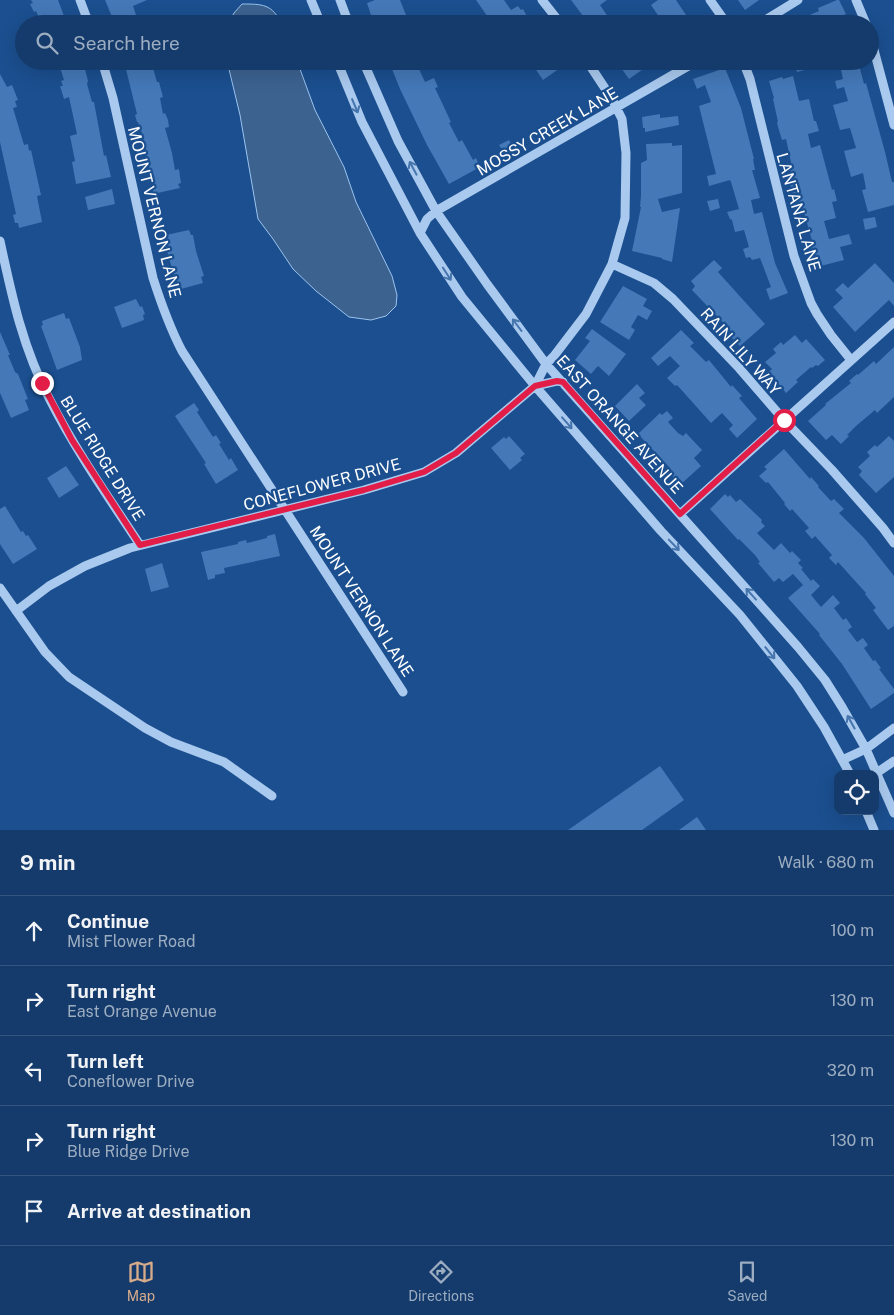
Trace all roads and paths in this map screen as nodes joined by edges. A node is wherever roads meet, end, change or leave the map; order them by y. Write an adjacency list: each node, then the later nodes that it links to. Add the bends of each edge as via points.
1 (80, 0): 8 (street)
2 (311, 0): 9 (street)
3 (340, 0): 10 (street)
4 (542, 0): 11 (street)
5 (710, 0): 12 (street)
6 (798, 0): 13 (street)
7 (856, 0): 14 (street)
8 (86, 15)
9 (317, 15)
10 (346, 15)
11 (554, 15)
12 (721, 15)
13 (774, 15)
14 (862, 15)
15 (879, 69): 23 (street)
16 (105, 70): 34 (street, MOUNT VERNON LANE, via 153,278 168,320 182,351)
17 (341, 70): 25 (street, one-way to 25, via 362,122)
18 (367, 70): 24 (street, EAST ORANGE AVENUE, one-way to 18, via 398,141)
19 (593, 70): 22 (street, CONEFLOWER DRIVE)
20 (681, 70): 22 (street, MOSSY CREEK LANE)
21 (746, 70): 29 (street, LANTANA LANE, via 794,256 814,309)
22 (616, 108): 24 (street, MOSSY CREEK LANE); 27 (street, CONEFLOWER DRIVE, via 622,119 626,154 625,218)
23 (894, 125)
24 (436, 211): 25 (street, MOSSY CREEK LANE, via 427,219); 30 (street, EAST ORANGE AVENUE, one-way to 24)
25 (420, 233): 32 (street, one-way to 32, via 462,297)
26 (0, 242): 37 (street, BLUE RIDGE DRIVE, via 15,312 42,383 72,440)
27 (612, 264): 30 (street, CONEFLOWER DRIVE, via 586,314); 33 (street, RAIN LILY WAY, via 654,283 673,299)
28 (894, 322): 29 (street)
29 (851, 360): 33 (street)
30 (546, 364): 31 (street, EAST ORANGE AVENUE); 32 (street, CONEFLOWER DRIVE)
31 (563, 382): 32 (street); 35 (street, EAST ORANGE AVENUE)
32 (535, 386): 34 (street, CONEFLOWER DRIVE, via 456,453 424,472); 43 (street, one-way to 43, via 661,531 740,614 797,686)
33 (784, 420): 35 (street); 36 (street, RAIN LILY WAY)
34 (285, 509): 37 (street, CONEFLOWER DRIVE); 40 (street, MOUNT VERNON LANE)
35 (680, 514): 42 (street, EAST ORANGE AVENUE, one-way to 35, via 825,680)
36 (894, 543)
37 (140, 545): 39 (street, CONEFLOWER DRIVE, via 85,566 49,586)
38 (0, 588): 39 (street)
39 (16, 612): 49 (street, via 45,652 69,677 144,728 224,762)
40 (403, 692)
41 (894, 728): 42 (street)
42 (866, 748): 43 (street); 46 (street, EAST ORANGE AVENUE)
43 (842, 760): 45 (street)
44 (894, 761): 47 (street)
45 (848, 770)
46 (874, 770)
47 (879, 772)
48 (879, 780): 50 (street, EAST ORANGE AVENUE)
49 (272, 796)
50 (894, 813)
51 (868, 815): 52 (street)
52 (874, 830)

